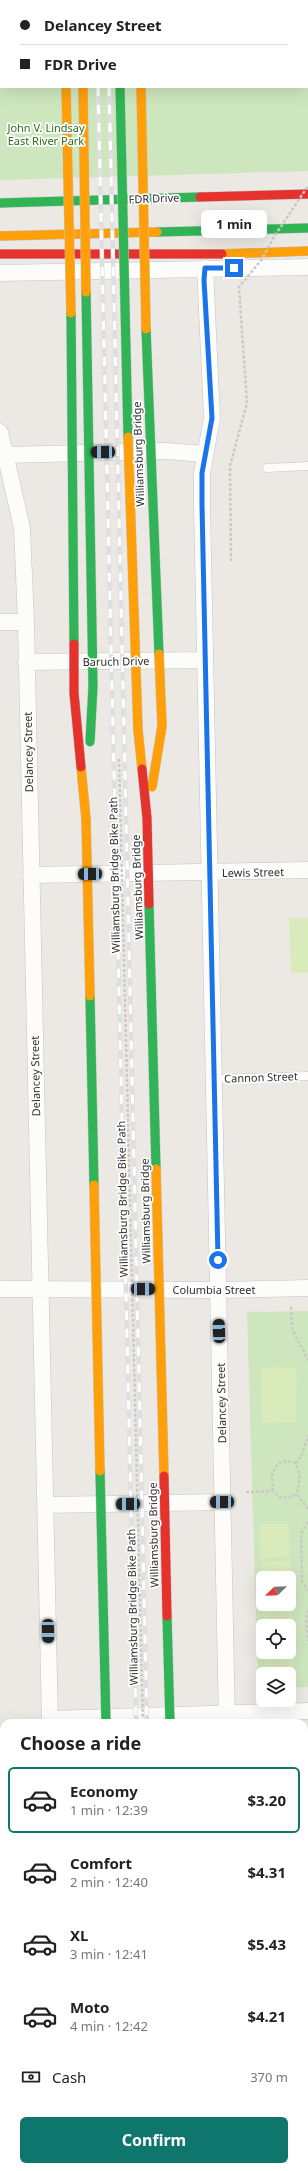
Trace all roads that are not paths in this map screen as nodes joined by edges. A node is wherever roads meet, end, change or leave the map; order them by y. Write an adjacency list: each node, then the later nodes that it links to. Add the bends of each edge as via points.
1 (66, 88): 24 (highway, bridge, via 73,400 74,692)
2 (83, 88): 24 (highway, bridge, via 93,686)
3 (120, 88): 23 (highway, Williamsburg Bridge, bridge, via 138,722)
4 (141, 88): 23 (highway, Williamsburg Bridge, bridge, via 148,402 162,726)
5 (308, 194): 6 (highway, FDR Drive)
6 (0, 203)
7 (308, 228): 8 (highway)
8 (0, 236)
9 (308, 251): 10 (highway, via 235,254)
10 (0, 254)
11 (308, 267): 12 (street)
12 (205, 268): 13 (street); 15 (street, Delancey Street, via 212,418)
13 (0, 273)
14 (0, 432): 16 (street, Delancey Street)
15 (206, 454): 16 (street, via 166,451); 21 (street, Delancey Street, via 202,473)
16 (4, 455): 20 (street, Delancey Street, via 22,528)
17 (308, 466): 18 (lane)
18 (267, 468)
19 (0, 622): 20 (street)
20 (26, 622): 22 (street, Delancey Street)
21 (205, 660): 22 (street, Baruch Drive); 26 (street, Delancey Street)
22 (26, 662): 27 (street, Delancey Street)
23 (147, 818): 41 (highway, Williamsburg Bridge, bridge)
24 (86, 819): 39 (highway, bridge)
25 (308, 870): 26 (street, Lewis Street)
26 (209, 873): 27 (street, Lewis Street); 29 (street, Delancey Street)
27 (31, 875): 30 (street, Delancey Street)
28 (308, 1076): 29 (lane, Cannon Street)
29 (214, 1079): 33 (street, Delancey Street)
30 (41, 1288): 32 (street, Columbia Street); 33 (street, Columbia Street); 35 (street, Delancey Street)
31 (308, 1288): 33 (street, Columbia Street)
32 (0, 1289)
33 (218, 1290): 34 (street, Delancey Street)
34 (222, 1502): 35 (street); 37 (street, Delancey Street)
35 (45, 1505): 38 (street, Delancey Street)
36 (308, 1711): 37 (street)
37 (227, 1718): 40 (street)
38 (50, 1719)
39 (106, 1719)
40 (168, 1719)
41 (170, 1719)

